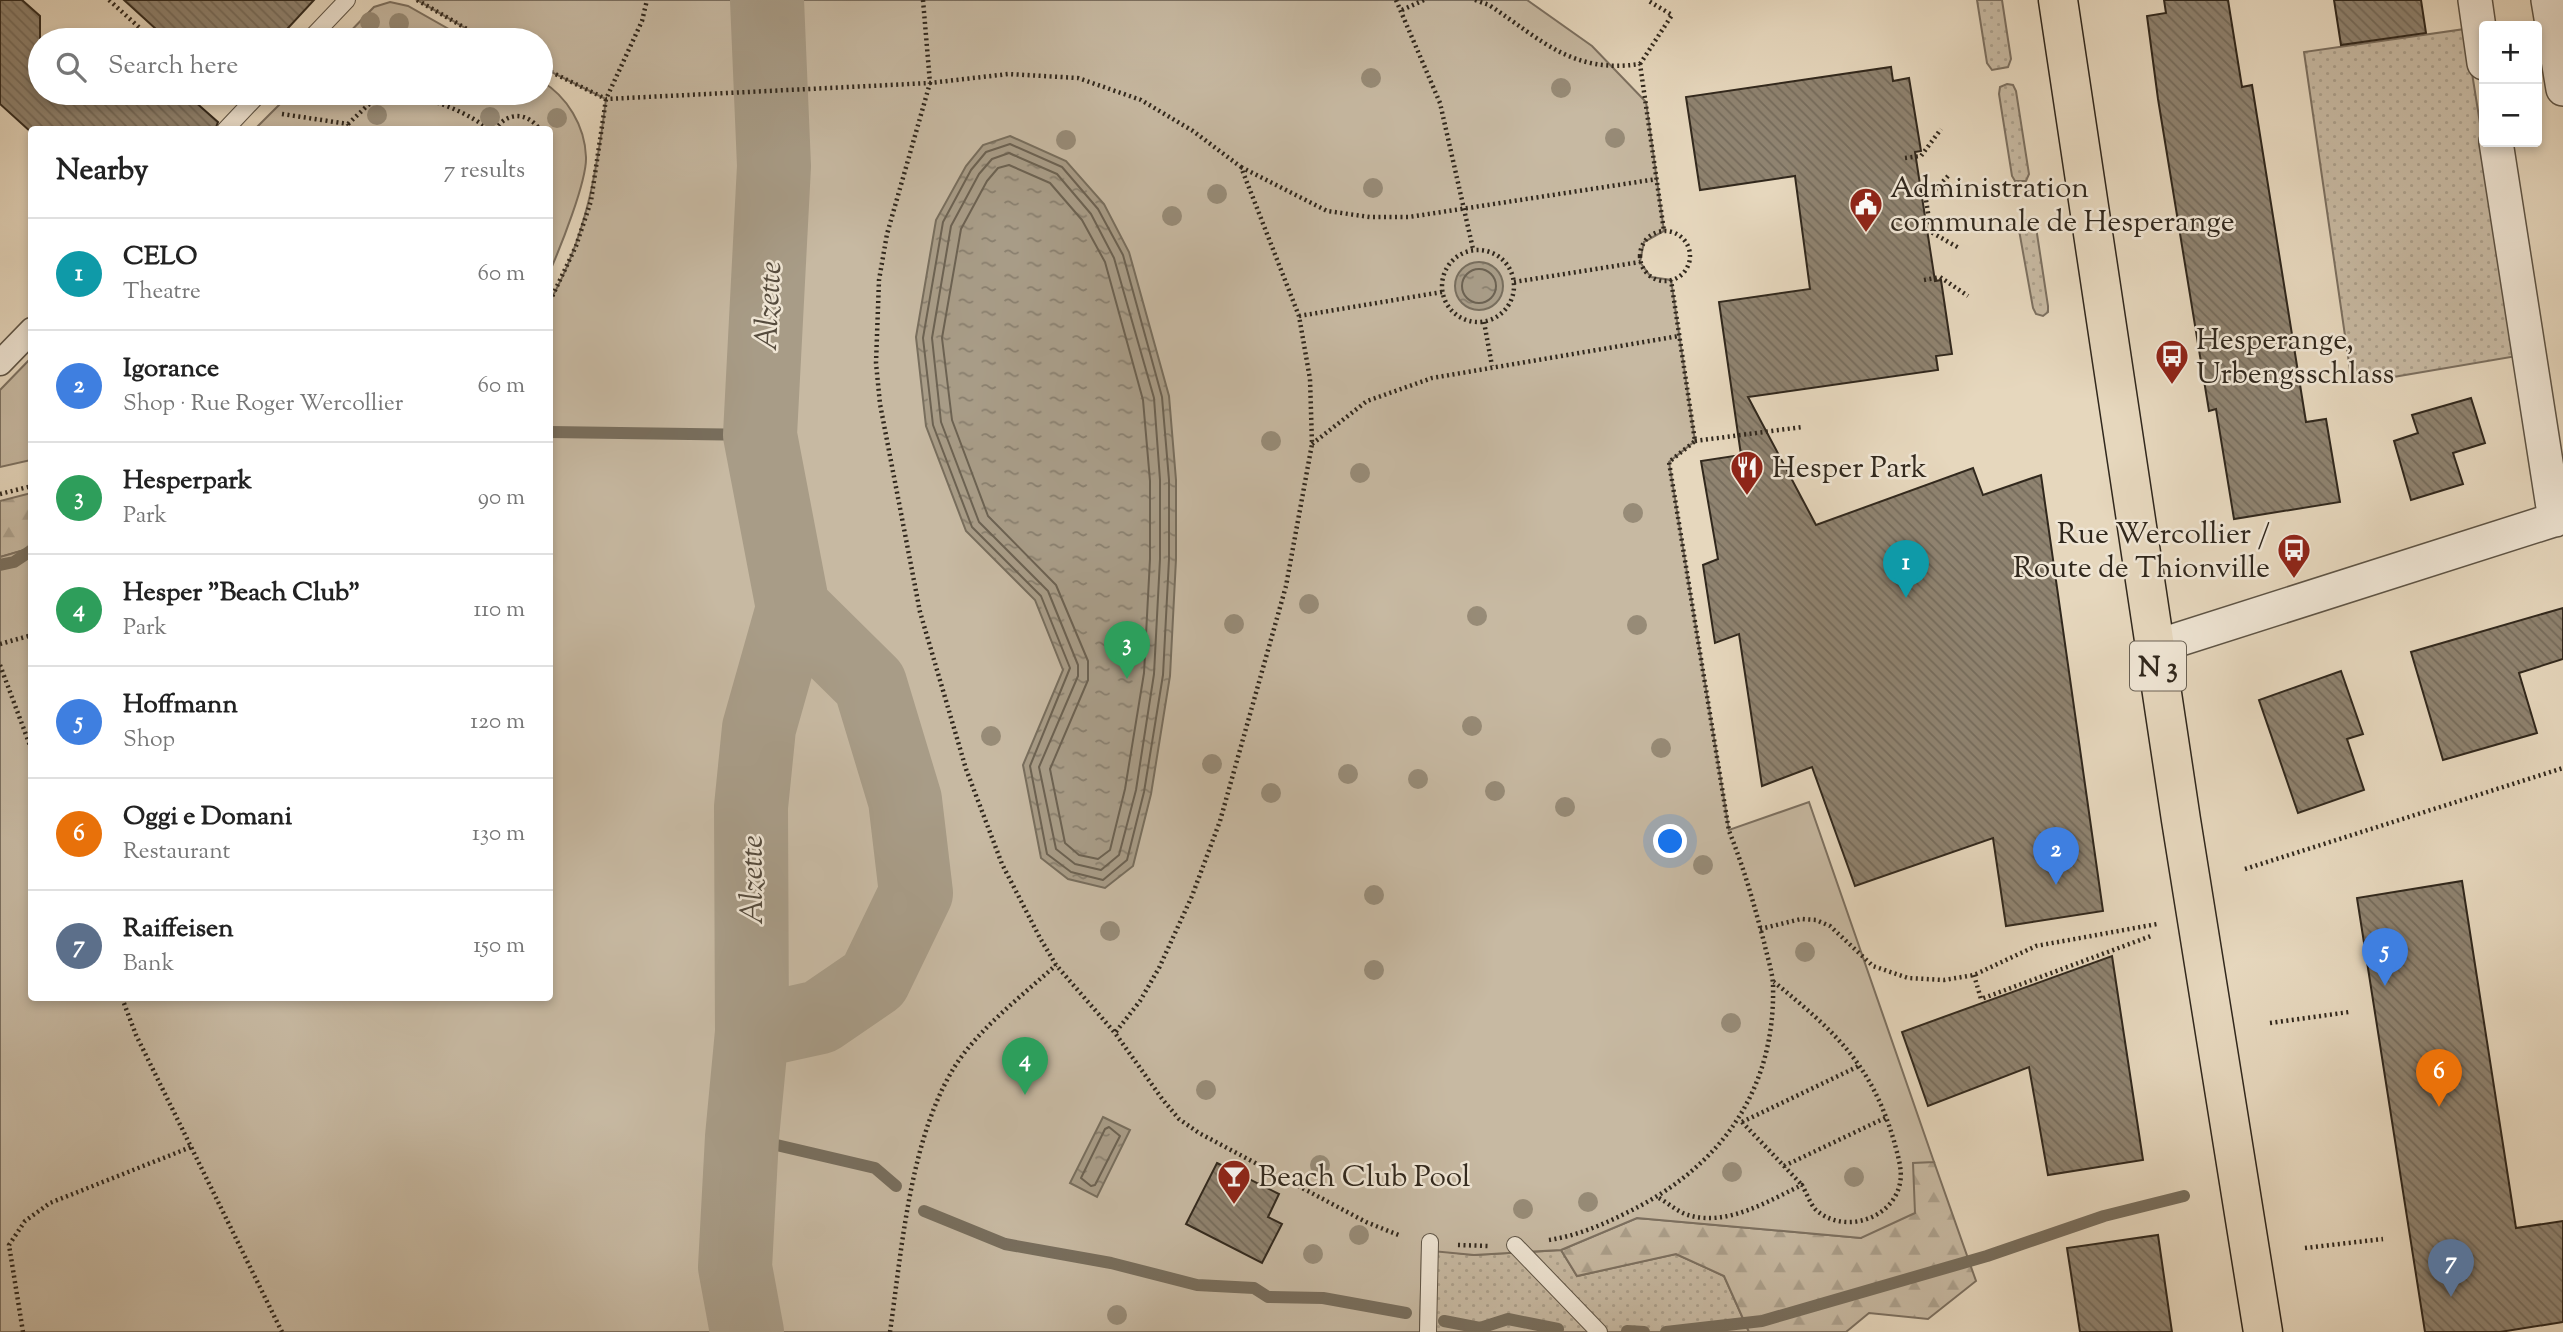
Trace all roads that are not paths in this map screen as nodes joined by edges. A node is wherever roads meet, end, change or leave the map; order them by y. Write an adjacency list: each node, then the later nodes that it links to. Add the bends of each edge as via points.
1 (347, 0): 5 (lane)
2 (2058, 0): 14 (main road, N 3)
3 (2475, 0): 6 (street)
4 (2548, 0): 7 (street)
5 (320, 28)
6 (2479, 28)
7 (2563, 89)
8 (248, 105): 9 (lane)
9 (229, 126)
10 (2497, 147): 13 (street)
11 (28, 334): 12 (street)
12 (0, 363)
13 (2559, 519): 14 (street)
14 (2155, 647): 19 (main road, N 3)
15 (1430, 1242): 17 (lane)
16 (1514, 1245): 18 (lane)
17 (1428, 1332)
18 (1599, 1332)
19 (2263, 1332)

